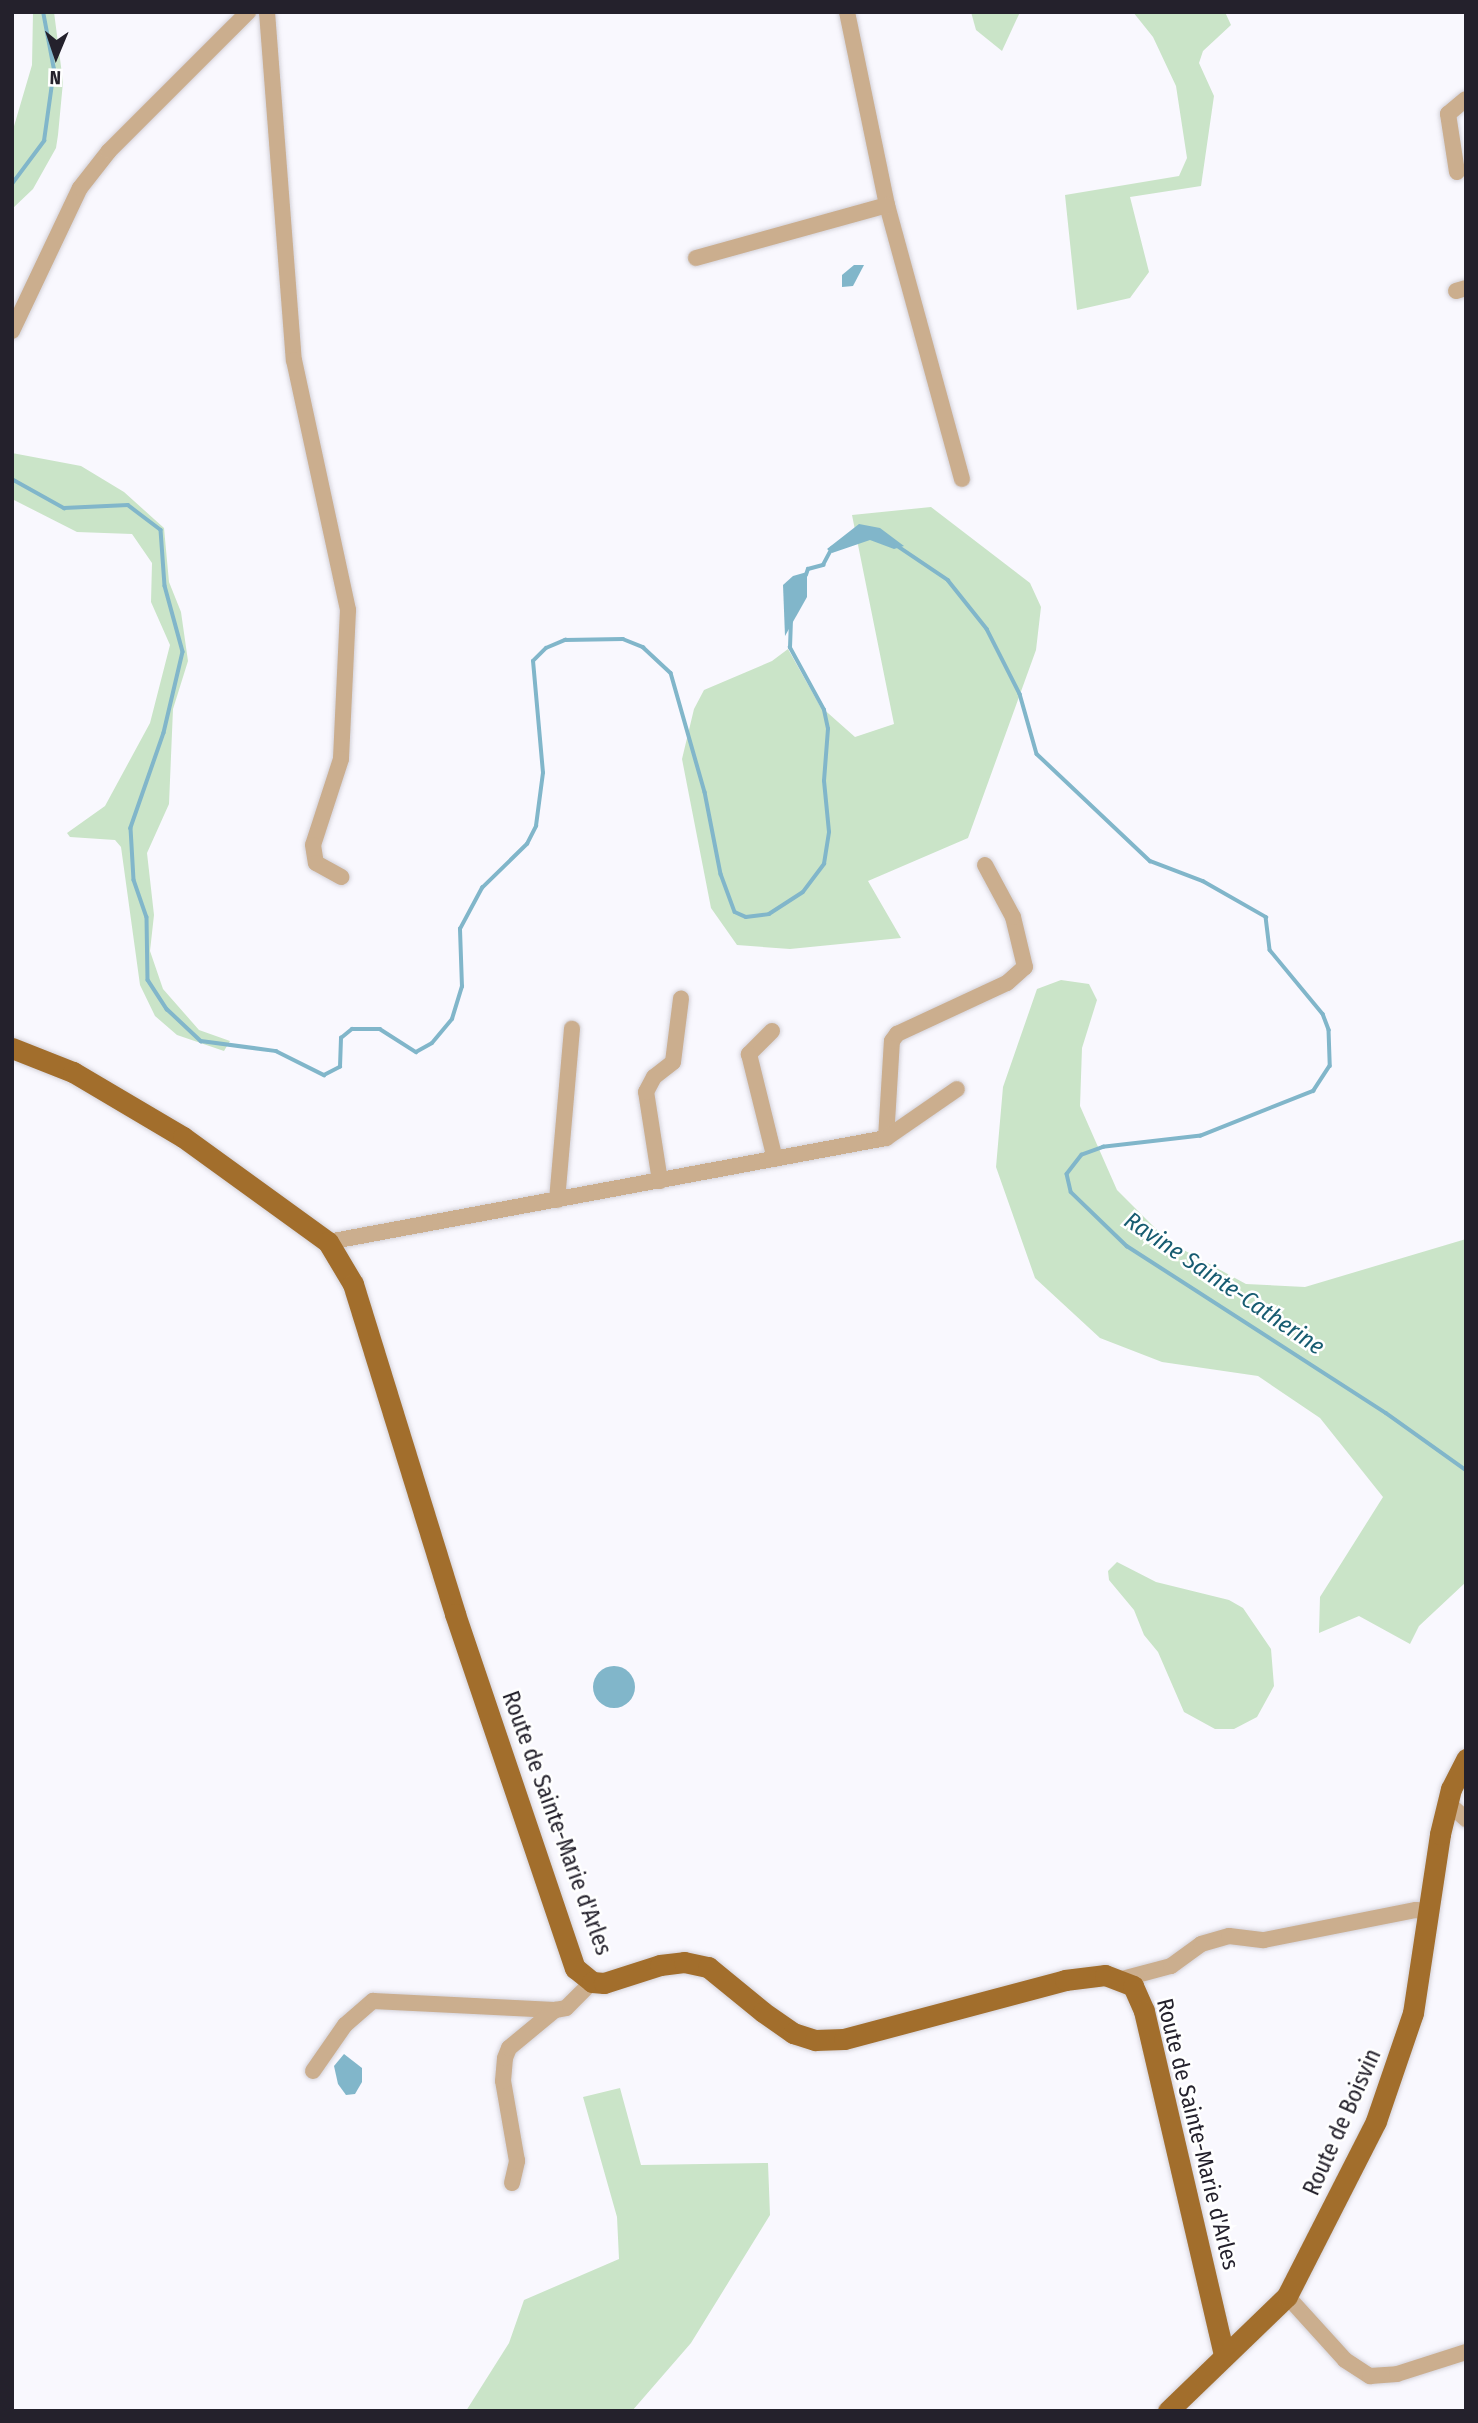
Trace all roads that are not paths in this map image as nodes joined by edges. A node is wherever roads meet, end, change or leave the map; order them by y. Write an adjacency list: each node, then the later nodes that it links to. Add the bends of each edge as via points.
1 (248, 12): 8 (street, via 109,150 80,188)
2 (267, 12): 11 (street, via 294,360 348,610 341,759 313,845 316,863)
3 (847, 12): 6 (street)
4 (1466, 99): 5 (street, via 1448,114)
5 (1457, 172)
6 (887, 205): 7 (street); 9 (street)
7 (696, 258)
8 (12, 331)
9 (962, 479)
10 (985, 864): 17 (street, via 1013,917 1025,967 1007,984 897,1034 892,1041)
11 (341, 877)
12 (681, 999): 19 (street, via 673,1062 654,1077 646,1093)
13 (572, 1028): 20 (street)
14 (772, 1031): 18 (street, via 749,1054)
15 (12, 1048): 21 (main road, Route de Sainte-Marie d'Arles, via 74,1072 183,1137)
16 (957, 1089): 17 (street)
17 (886, 1138): 18 (street)
18 (775, 1159): 19 (street)
19 (660, 1181): 20 (street)
20 (557, 1200): 21 (street)
21 (328, 1242): 27 (main road, Route de Sainte-Marie d'Arles, via 353,1284 455,1614 576,1968)
22 (1466, 1759): 23 (main road, Route de Boisvin)
23 (1448, 1803): 24 (street); 25 (main road, Route de Boisvin)
24 (1466, 1819)
25 (1427, 1912): 26 (street, via 1416,1910 1264,1940 1229,1936 1201,1944 1171,1966); 31 (main road, Route de Boisvin, via 1413,2013 1391,2081 1370,2133)
26 (1122, 1979): 27 (main road, Route de Sainte-Marie d'Arles, via 1105,1975 1065,1980 844,2039 816,2040 783,2026 708,1967 684,1962 660,1965 619,1982); 33 (main road, Route de Sainte-Marie d'Arles, via 1133,1986 1144,2011)
27 (592, 1982): 28 (street, via 566,2008)
28 (555, 2010): 29 (street, via 373,2001 345,2025); 30 (street, via 509,2048 505,2058 503,2081 517,2161)
29 (313, 2071)
30 (512, 2183)
31 (1287, 2296): 32 (street, via 1345,2360 1370,2376 1397,2374); 33 (main road, Route de Boisvin)
32 (1466, 2352)
33 (1224, 2355): 34 (main road, Route de Boisvin)
34 (1168, 2411)

